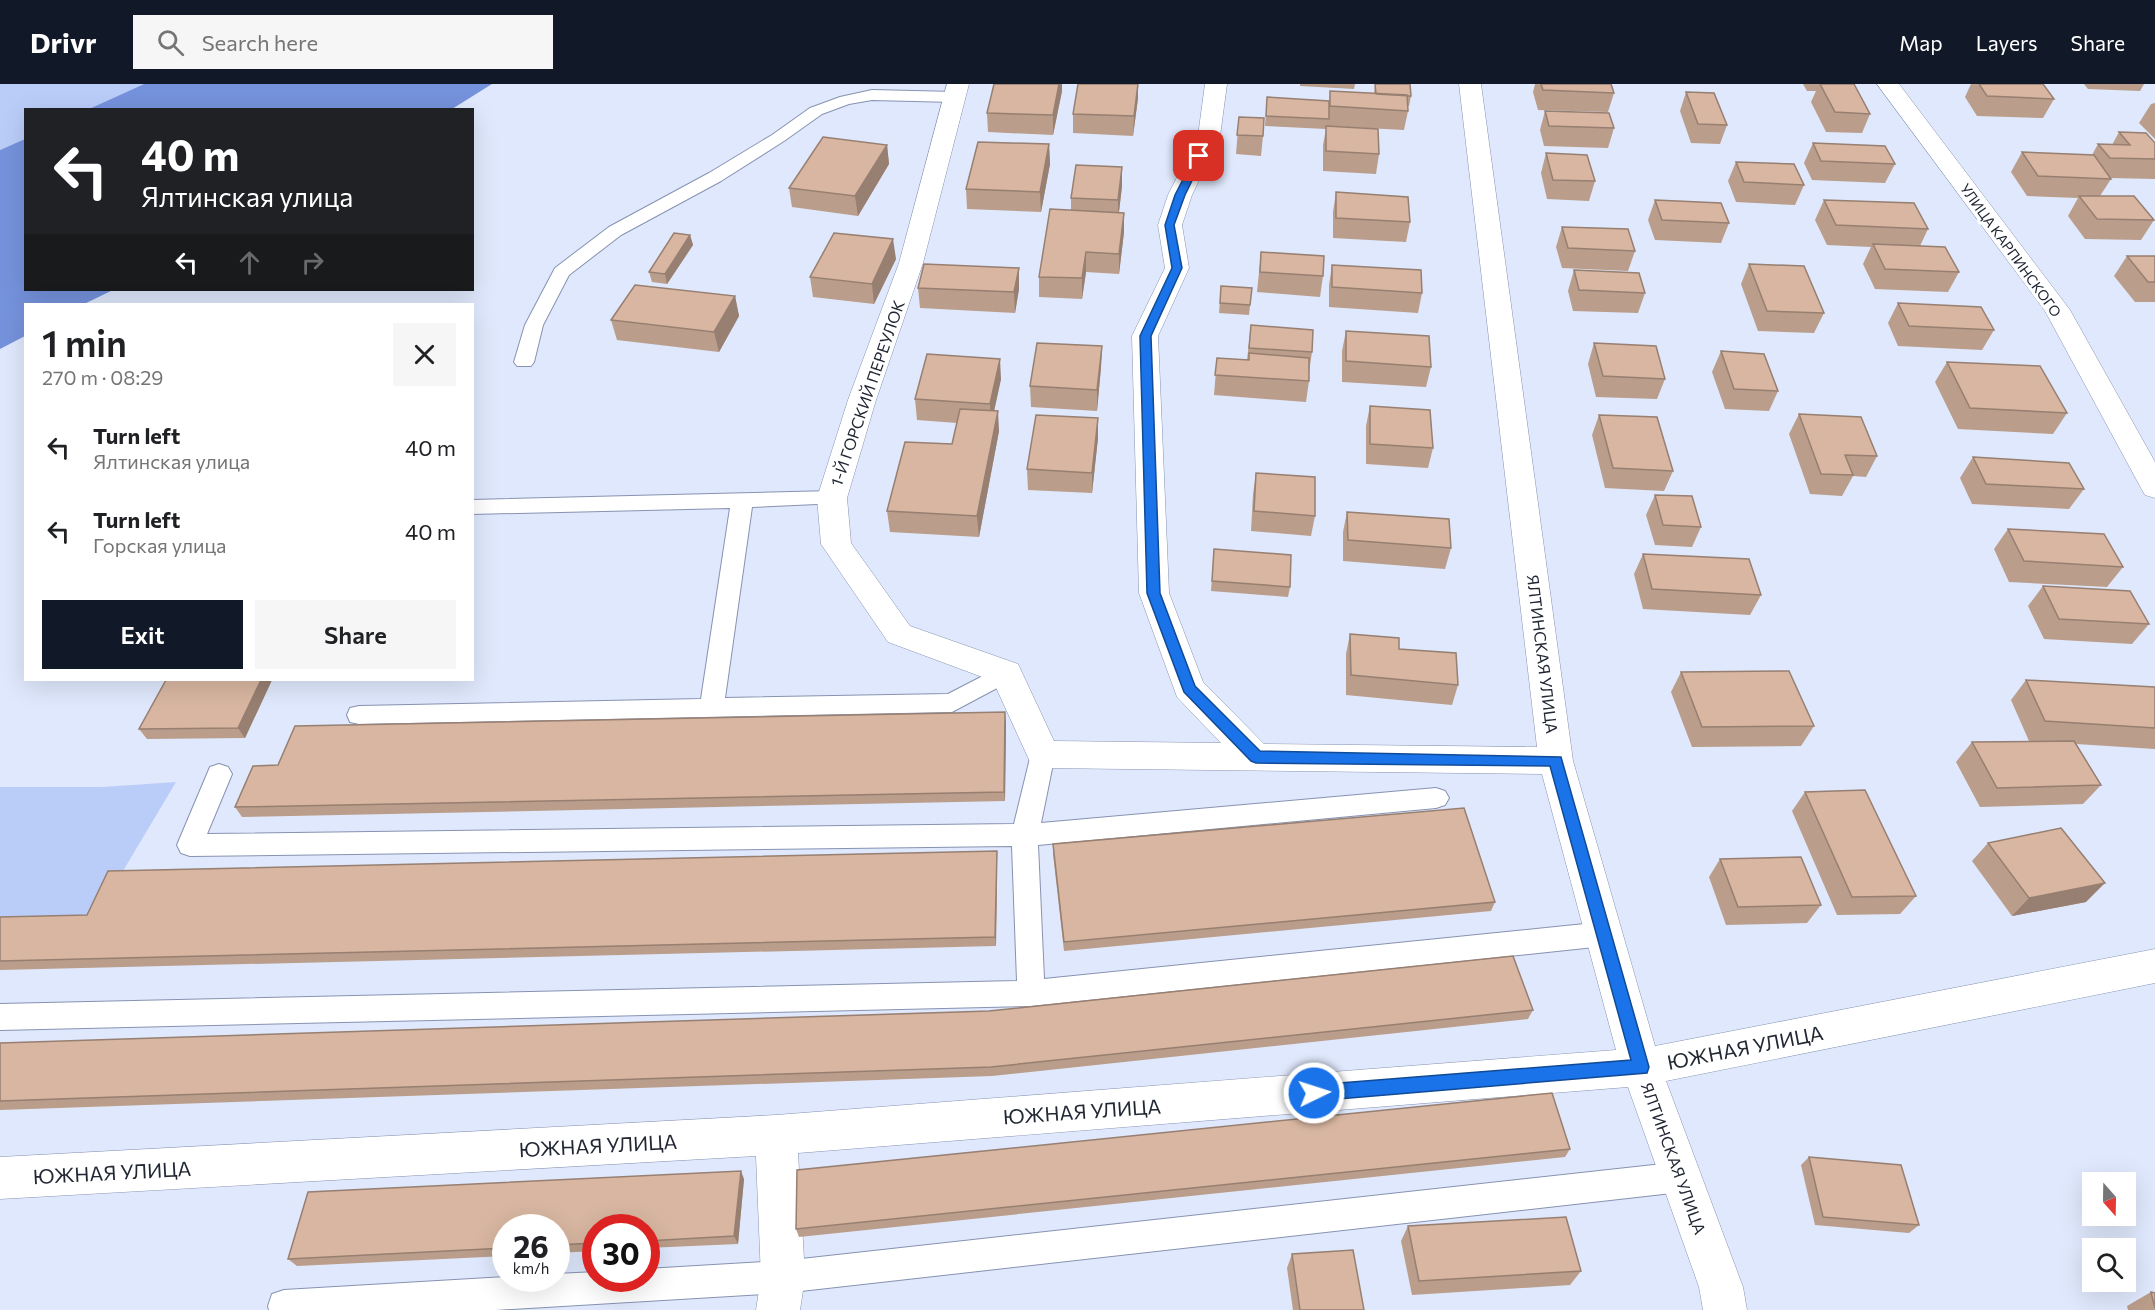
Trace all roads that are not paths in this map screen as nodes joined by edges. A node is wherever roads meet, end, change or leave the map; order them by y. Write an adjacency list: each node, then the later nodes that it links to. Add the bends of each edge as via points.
1 (1216, 84): 14 (street, via 1209,136 1170,225 1177,268 1145,336 1154,593 1189,688)
2 (1470, 84): 15 (street, ЯЛТИНСКАЯ УЛИЦА)
3 (1888, 84): 6 (street, УЛИЦА КАРПИНСКОГО, via 2057,310)
4 (957, 90): 5 (lane, via 872,95 816,111 715,177 615,231 561,272 534,325); 7 (street, 1-Й ГОРСКИЙ ПЕРЕУЛОК, via 911,263)
5 (524, 362)
6 (2155, 488)
7 (832, 498): 8 (lane); 10 (street, 1-Й ГОРСКИЙ ПЕРЕУЛОК, via 836,544 899,634)
8 (742, 500): 9 (lane); 11 (lane)
9 (474, 507)
10 (1006, 673): 11 (lane, via 952,703); 13 (street)
11 (712, 708): 12 (lane)
12 (359, 715)
13 (1043, 754): 14 (street); 18 (lane)
14 (1256, 757): 15 (street)
15 (1556, 761): 19 (street, ЯЛТИНСКАЯ УЛИЦА)
16 (219, 774): 18 (lane, via 190,845)
17 (1436, 798): 18 (lane)
18 (1024, 835): 21 (lane)
19 (1604, 934): 21 (lane); 23 (street, ЯЛТИНСКАЯ УЛИЦА)
20 (2155, 966): 23 (street, ЮЖНАЯ УЛИЦА)
21 (1031, 993): 22 (lane)
22 (0, 1017)
23 (1641, 1067): 24 (street, ЮЖНАЯ УЛИЦА); 26 (street, ЯЛТИНСКАЯ УЛИЦА)
24 (776, 1135): 25 (street, ЮЖНАЯ УЛИЦА); 27 (street)
25 (0, 1178)
26 (1681, 1178): 27 (lane); 29 (street, ЯЛТИНСКАЯ УЛИЦА, via 1721,1287)
27 (781, 1294): 28 (lane)
28 (284, 1306)
29 (1725, 1310)

